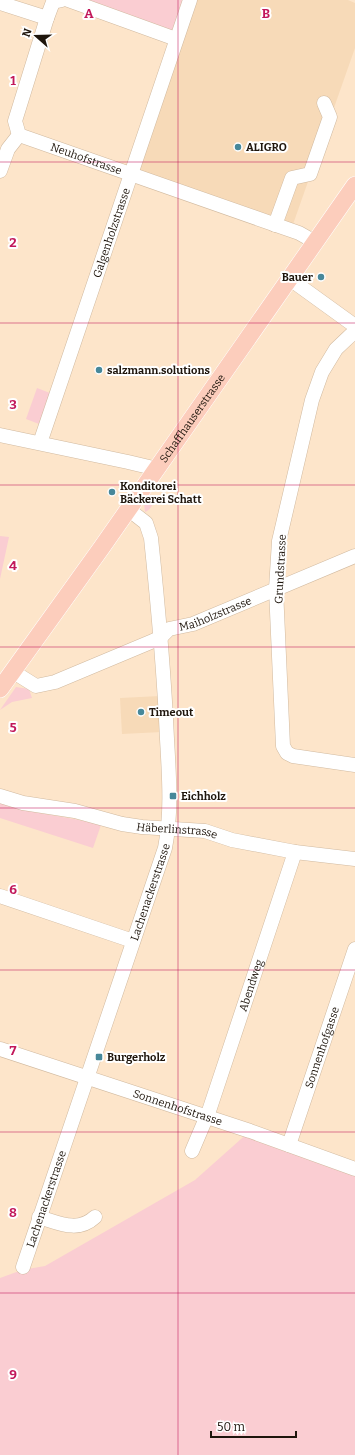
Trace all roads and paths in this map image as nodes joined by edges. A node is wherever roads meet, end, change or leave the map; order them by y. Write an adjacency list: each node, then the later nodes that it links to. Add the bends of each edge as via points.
1 (68, 0): 6 (street)
2 (190, 0): 6 (street, Galgenholzstrasse)
3 (58, 1): 5 (street)
4 (0, 3): 5 (street)
5 (47, 18): 8 (street, via 15,121)
6 (176, 39): 10 (street, Galgenholzstrasse)
7 (324, 104): 12 (street, via 330,117 310,174 292,178)
8 (19, 135): 9 (street, via 8,149); 10 (street, Neuhofstrasse)
9 (0, 171)
10 (131, 173): 12 (street, Neuhofstrasse); 18 (street, Galgenholzstrasse)
11 (355, 185): 13 (main road, Schaffhauserstrasse)
12 (275, 225): 13 (street, Neuhofstrasse, via 299,233)
13 (315, 242): 14 (main road, Schaffhauserstrasse)
14 (290, 279): 15 (street); 19 (main road, Schaffhauserstrasse)
15 (355, 326)
16 (355, 331): 22 (street, Grundstrasse, via 336,349 322,372 312,400 279,542)
17 (0, 435): 18 (street)
18 (40, 443): 19 (street, via 149,467)
19 (155, 471): 20 (main road, Schaffhauserstrasse)
20 (128, 509): 23 (street, Lachenackerstrasse, via 146,524 150,531); 24 (main road, Schaffhauserstrasse)
21 (355, 556): 22 (street, Maiholzstrasse)
22 (276, 589): 23 (street, Maiholzstrasse, via 193,624 170,628); 26 (street, Grundstrasse, via 283,746 287,753 294,756)
23 (161, 637): 24 (street, Maiholzstrasse, via 45,685 36,686); 28 (street, Lachenackerstrasse, via 170,795)
24 (12, 671): 25 (main road, Schaffhauserstrasse)
25 (0, 689)
26 (355, 765)
27 (0, 796): 28 (street, Häberlinstrasse, via 23,804 75,811 122,824)
28 (169, 828): 29 (street, Häberlinstrasse, via 205,831 232,840); 32 (street, Lachenackerstrasse, via 165,848)
29 (295, 852): 30 (street, Häberlinstrasse); 36 (street, Abendweg)
30 (355, 859)
31 (0, 896): 32 (street)
32 (133, 941): 35 (street, Lachenackerstrasse)
33 (355, 949): 37 (street, Sonnenhofgasse)
34 (0, 1049): 35 (street, Sonnenhofstrasse)
35 (87, 1078): 36 (street, Sonnenhofstrasse); 40 (street, Lachenackerstrasse)
36 (206, 1117): 37 (street, Sonnenhofstrasse); 38 (street, Abendweg)
37 (289, 1145): 39 (street, Sonnenhofstrasse)
38 (192, 1151)
39 (355, 1169)
40 (39, 1217): 41 (street, via 68,1226 88,1224); 42 (street, Lachenackerstrasse)
41 (96, 1218)
42 (23, 1267)

